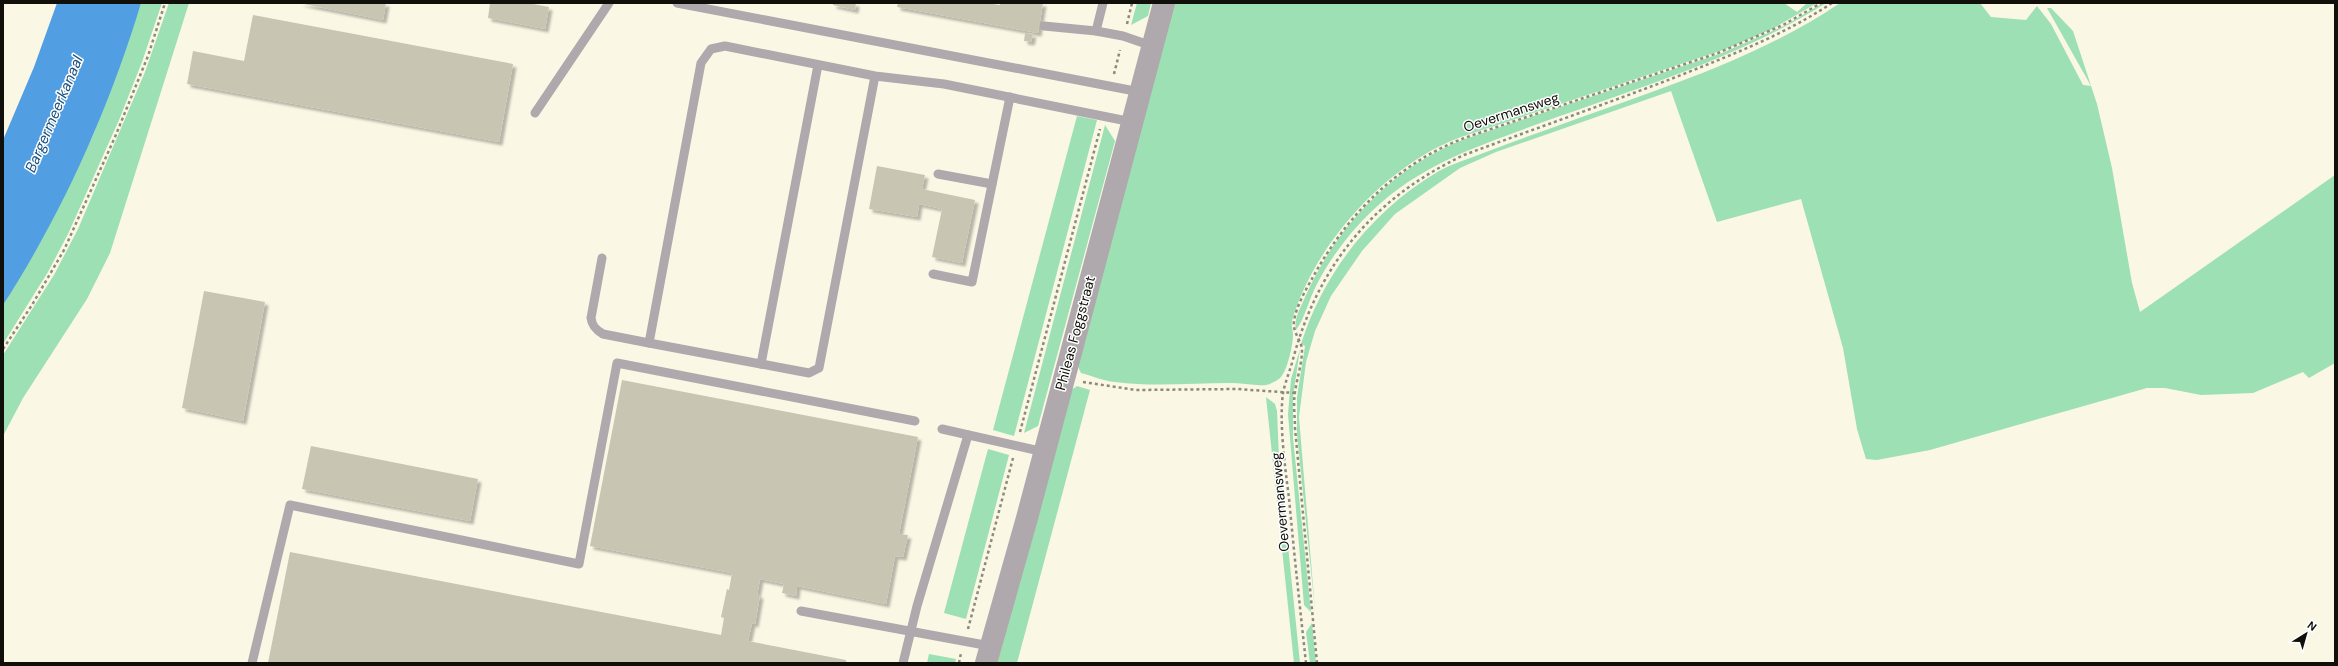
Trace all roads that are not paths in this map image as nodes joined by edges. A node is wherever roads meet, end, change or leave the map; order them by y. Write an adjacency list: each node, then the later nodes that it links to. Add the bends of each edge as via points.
1 (609, 3): 12 (lane)
2 (677, 3): 10 (lane)
3 (1103, 3): 6 (lane)
4 (1164, 3): 7 (street, Phileas Foggstraat)
5 (1044, 26): 6 (lane)
6 (1096, 31): 7 (lane, via 1123,36)
7 (1152, 46): 10 (street, Phileas Foggstraat)
8 (818, 65): 9 (lane); 18 (lane, via 725,46 711,49 705,55 701,63); 19 (lane)
9 (875, 76): 11 (lane, via 944,84); 19 (lane, via 819,368 809,373)
10 (1140, 92): 13 (street, Phileas Foggstraat)
11 (1010, 97): 13 (lane); 15 (lane)
12 (535, 113)
13 (1132, 122): 23 (street, Phileas Foggstraat)
14 (938, 174): 15 (lane)
15 (992, 184): 17 (lane, via 972,282)
16 (602, 258): 18 (lane, via 592,324 596,331 603,334)
17 (933, 274)
18 (649, 343): 19 (lane)
19 (761, 364)
20 (916, 421): 27 (lane, via 617,363 579,564 290,505)
21 (942, 429): 22 (lane)
22 (968, 435): 23 (lane); 25 (lane)
23 (1044, 452): 26 (street, Phileas Foggstraat)
24 (801, 611): 25 (lane)
25 (910, 631): 26 (lane, via 964,641); 28 (lane)
26 (988, 655)
27 (252, 663)
28 (903, 663)

